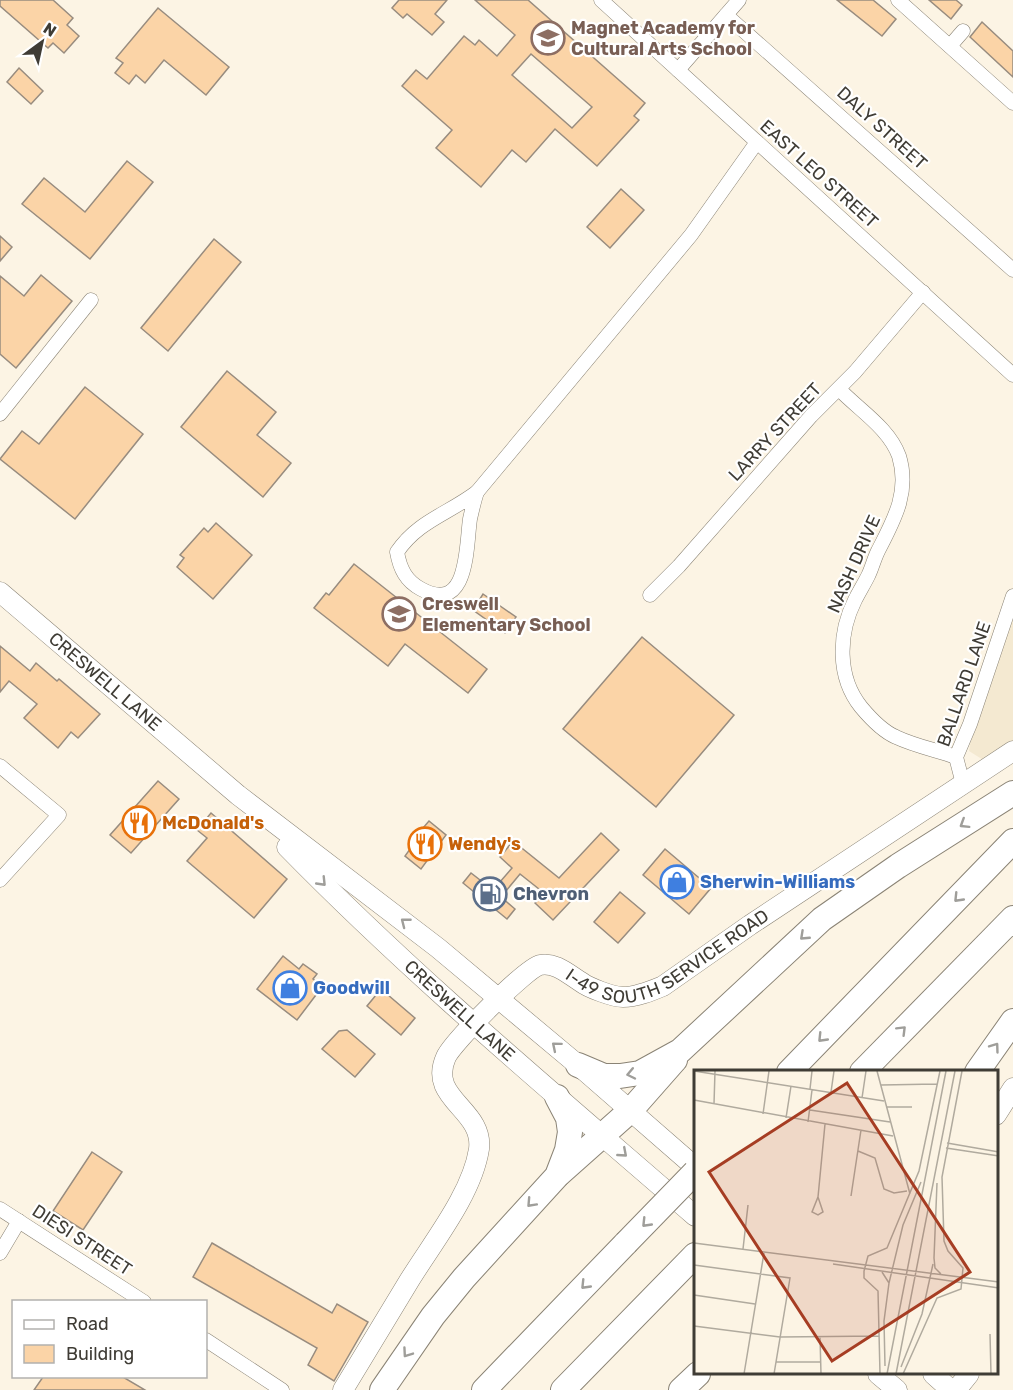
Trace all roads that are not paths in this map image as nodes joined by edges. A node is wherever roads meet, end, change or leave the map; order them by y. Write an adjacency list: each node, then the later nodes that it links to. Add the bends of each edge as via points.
1 (600, 0): 7 (street, EAST LEO STREET)
2 (739, 0): 4 (street)
3 (898, 0): 6 (street)
4 (726, 15): 7 (street); 10 (street, DALY STREET)
5 (963, 31): 6 (street)
6 (950, 46): 8 (street)
7 (678, 70): 9 (street, EAST LEO STREET)
8 (1013, 103)
9 (757, 142): 11 (street, EAST LEO STREET); 16 (street, via 692,236)
10 (1013, 270)
11 (922, 292): 13 (street, EAST LEO STREET); 14 (street, LARRY STREET)
12 (91, 300): 15 (street)
13 (1013, 375)
14 (839, 389): 17 (street, LARRY STREET); 21 (street, NASH DRIVE, via 891,440 900,462 903,486 895,517 854,601 845,629 845,676 870,717 894,736)
15 (0, 414)
16 (477, 492): 16 (street, via 465,570 456,586 446,594 431,594 414,585 400,569 397,552 422,526)
17 (650, 595)
18 (1013, 596): 21 (street, BALLARD LANE)
19 (3, 600): 25 (main road, CRESWELL LANE)
20 (1013, 751): 23 (main road, I-49 SOUTH SERVICE ROAD)
21 (956, 757): 23 (street, BALLARD LANE)
22 (0, 766): 27 (street, via 59,815)
23 (963, 784): 29 (main road, I-49 SOUTH SERVICE ROAD, via 663,986 622,998 594,989 554,966 539,965)
24 (1013, 793): 32 (highway, one-way to 32, via 822,919)
25 (238, 795): 29 (main road, CRESWELL LANE, one-way to 25); 31 (main road, CRESWELL LANE, one-way to 31, via 344,905)
26 (1013, 841): 34 (highway, one-way to 34)
27 (0, 880)
28 (1013, 918): 35 (highway, one-way to 28)
29 (499, 999): 31 (main road, I-49 SOUTH SERVICE ROAD); 33 (main road, CRESWELL LANE, one-way to 29)
30 (1013, 1021): 36 (highway, one-way to 30)
31 (474, 1023): 38 (main road, CRESWELL LANE); 57 (main road, I-49 SOUTH SERVICE ROAD, via 447,1054 441,1068 442,1085 469,1115 476,1131 479,1146 472,1176)
32 (680, 1051): 33 (highway, one-way to 33, via 640,1073 620,1076 604,1076); 39 (highway, via 674,1064)
33 (578, 1065): 39 (main road, CRESWELL LANE)
34 (791, 1070)
35 (863, 1070)
36 (977, 1070)
37 (1013, 1088): 40 (main road)
38 (557, 1097): 41 (main road, CRESWELL LANE); 44 (highway, via 570,1132)
39 (631, 1110): 41 (highway); 42 (main road, CRESWELL LANE)
40 (998, 1112)
41 (603, 1136): 44 (highway); 46 (main road, CRESWELL LANE, one-way to 46)
42 (694, 1166)
43 (694, 1173): 59 (highway, one-way to 59, bridge)
44 (557, 1176): 58 (highway, one-way to 58, via 464,1278)
45 (0, 1209): 47 (street, DIESI STREET)
46 (694, 1215)
47 (19, 1221): 48 (street); 50 (street, DIESI STREET)
48 (0, 1253)
49 (694, 1256): 60 (highway)
50 (141, 1300)
51 (207, 1342): 56 (street)
52 (697, 1375): 61 (highway)
53 (879, 1375): 62 (main road)
54 (934, 1375): 63 (main road)
55 (968, 1375): 63 (main road)
56 (282, 1390)
57 (343, 1390)
58 (382, 1390)
59 (484, 1390)
60 (563, 1390)
61 (681, 1390)
62 (897, 1390)
63 (954, 1390)

